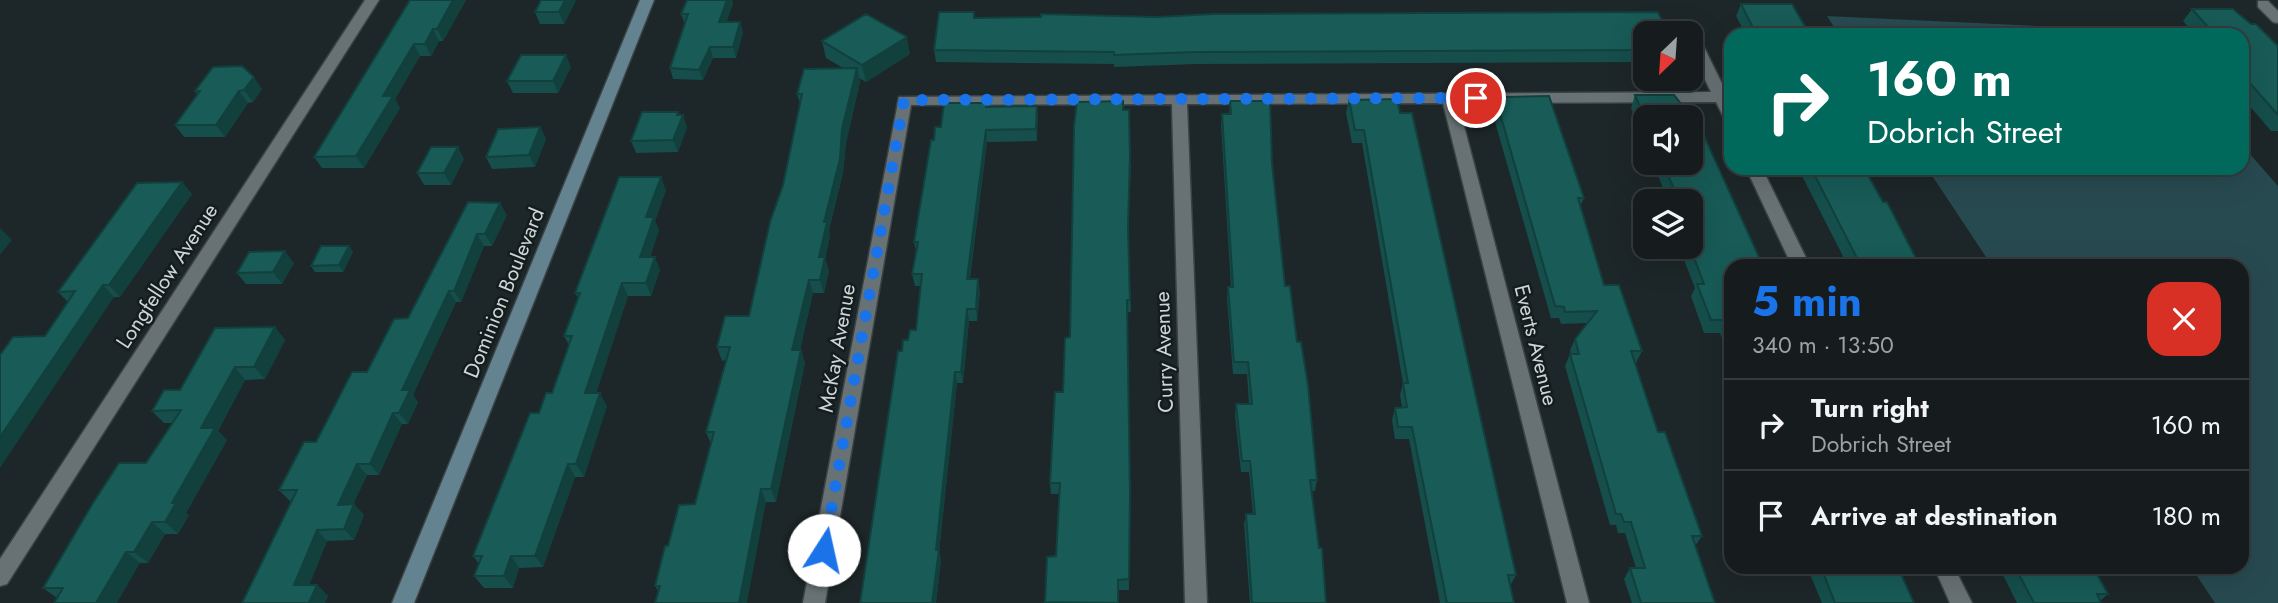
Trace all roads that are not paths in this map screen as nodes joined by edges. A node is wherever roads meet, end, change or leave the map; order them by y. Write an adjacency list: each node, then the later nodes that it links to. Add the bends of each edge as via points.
1 (372, 0): 13 (street, Longfellow Avenue)
2 (648, 0): 14 (street, Dominion Boulevard)
3 (2271, 4): 4 (street)
4 (2278, 19)
5 (1703, 60): 6 (street)
6 (1721, 97): 7 (street); 9 (street)
7 (1449, 98): 8 (street); 17 (street, Everts Avenue)
8 (1179, 99): 15 (street, McKay Avenue, via 904,100); 16 (street, Curry Avenue)
9 (1724, 103)
10 (1757, 175): 11 (street)
11 (1798, 259)
12 (1947, 574): 18 (street)
13 (0, 577)
14 (403, 603)
15 (814, 603)
16 (1196, 603)
17 (1578, 603)
18 (1961, 603)

